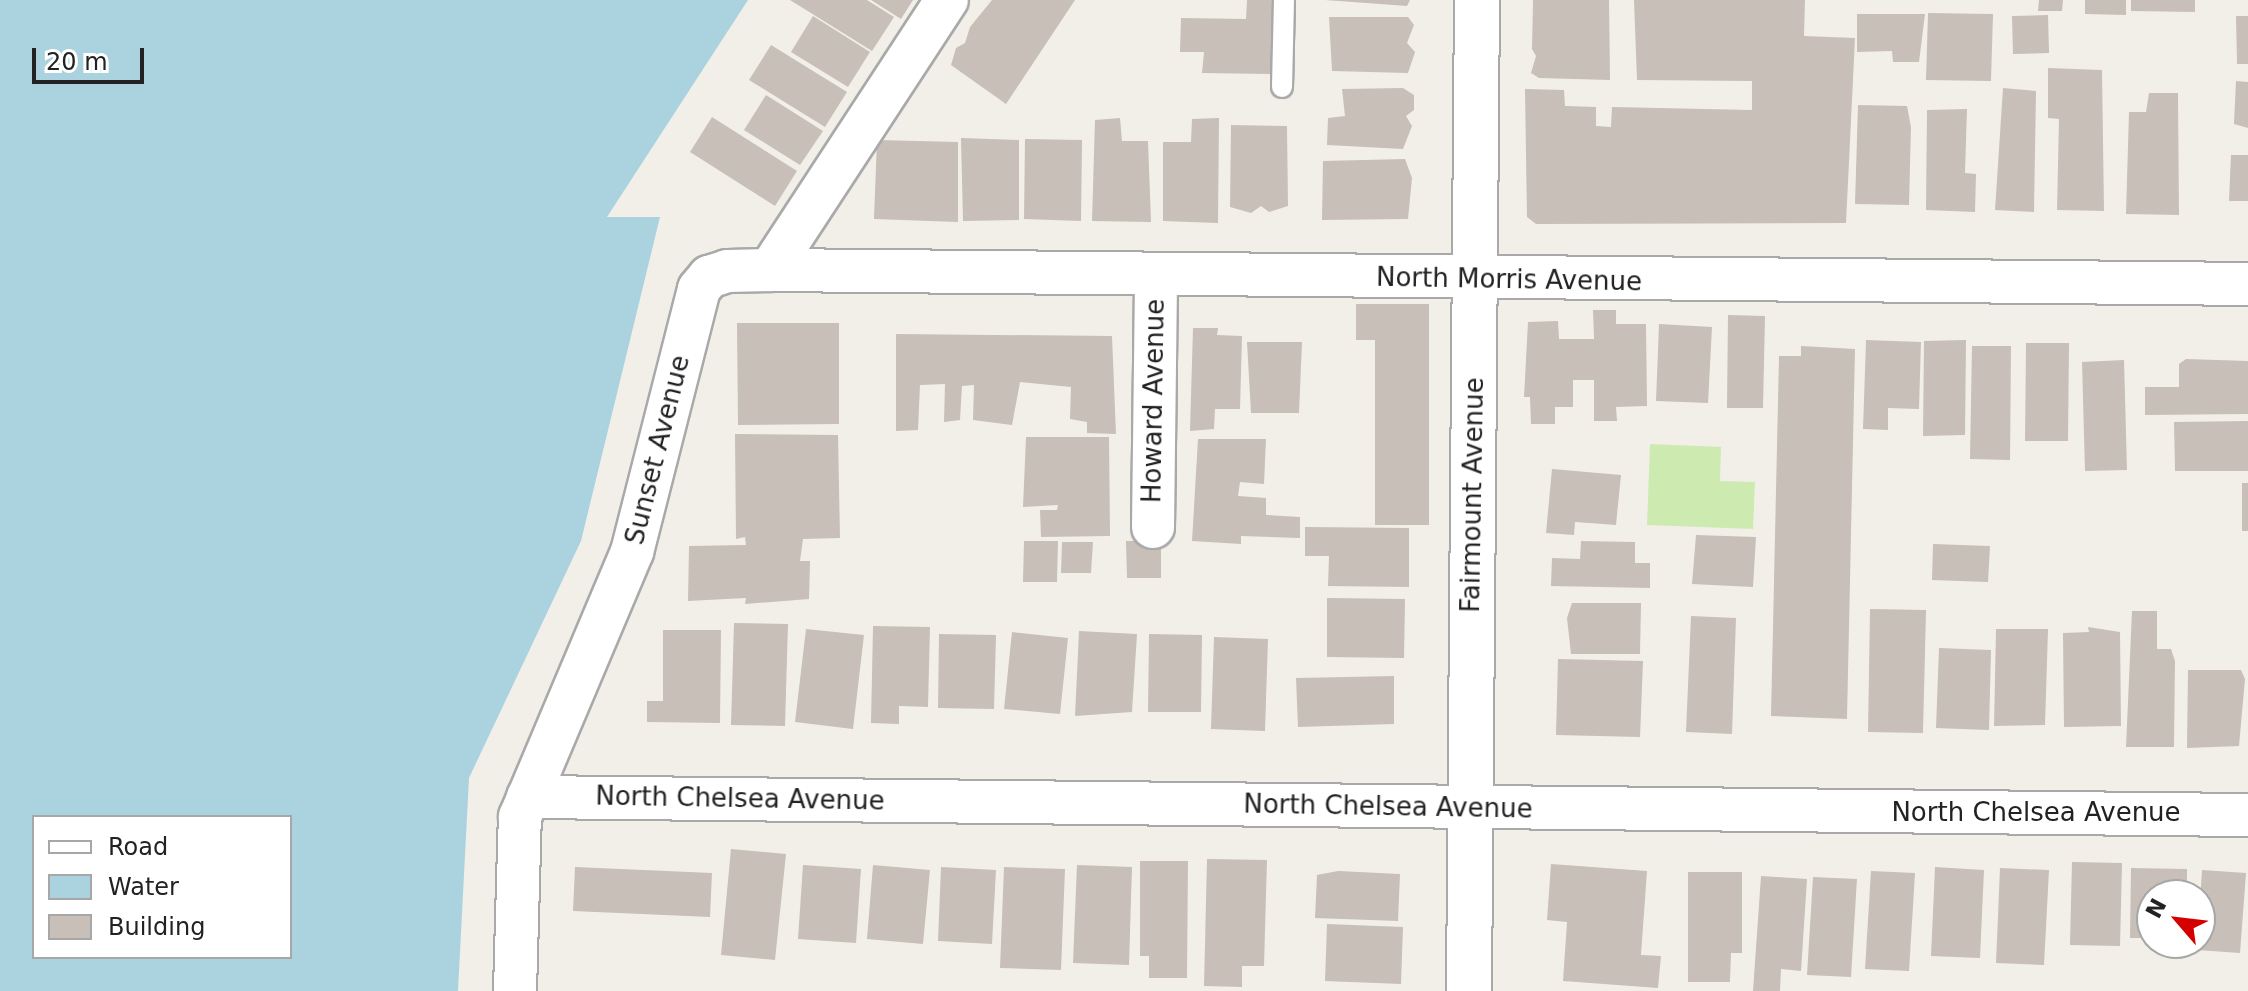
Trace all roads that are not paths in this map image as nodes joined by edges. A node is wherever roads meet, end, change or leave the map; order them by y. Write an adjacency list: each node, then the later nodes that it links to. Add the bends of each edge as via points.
1 (947, 0): 5 (street)
2 (1284, 0): 4 (lane)
3 (1477, 0): 7 (street, Fairmount Avenue)
4 (1282, 87)
5 (770, 270): 6 (street, North Morris Avenue); 10 (street, Sunset Avenue, via 727,271 709,277 699,289 632,552)
6 (1156, 275): 7 (street, North Morris Avenue); 9 (street, Howard Avenue)
7 (1475, 280): 8 (street, North Morris Avenue); 11 (street, Fairmount Avenue)
8 (2248, 284)
9 (1153, 527)
10 (528, 797): 11 (street, North Chelsea Avenue); 13 (street, Sunset Avenue, via 517,838)
11 (1470, 808): 12 (street, North Chelsea Avenue); 14 (street, Fairmount Avenue)
12 (2248, 815)
13 (515, 991)
14 (1469, 991)

